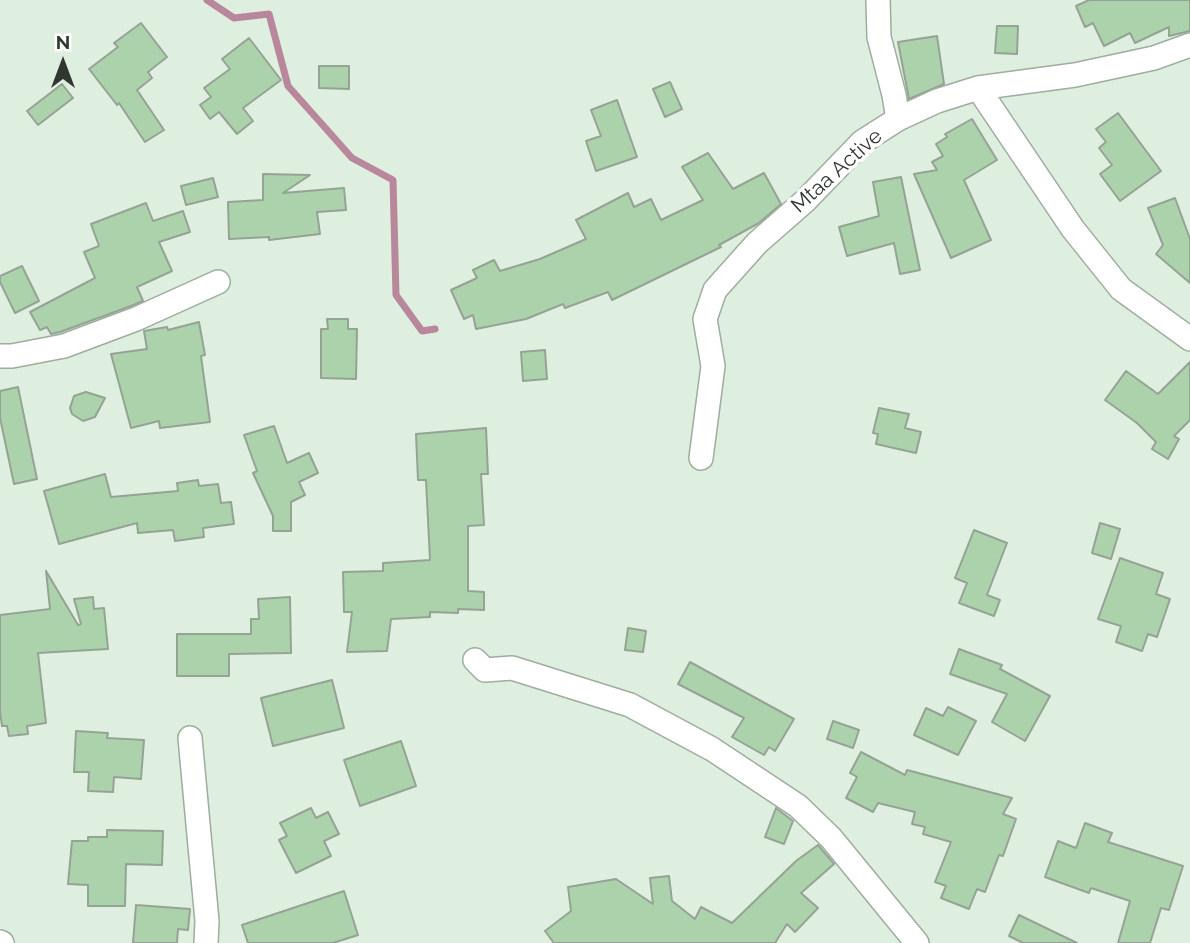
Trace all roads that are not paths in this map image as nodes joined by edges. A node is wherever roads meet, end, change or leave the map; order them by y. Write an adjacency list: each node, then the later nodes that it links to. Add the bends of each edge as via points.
1 (878, 0): 4 (street, via 879,37)
2 (1190, 45): 3 (street, Mtaa Active, via 1075,75)
3 (978, 88): 4 (street, Mtaa Active); 6 (street, via 1073,229 1121,289)
4 (898, 119): 8 (street, Mtaa Active, via 862,142 715,289 705,319 713,366)
5 (218, 282): 7 (street, via 64,346)
6 (1190, 339)
7 (0, 356)
8 (701, 458)
9 (475, 660): 12 (street, via 485,670 512,668 630,705 721,755 798,806 831,838)
10 (190, 738): 11 (street, via 208,921)
11 (206, 943)
12 (917, 943)

